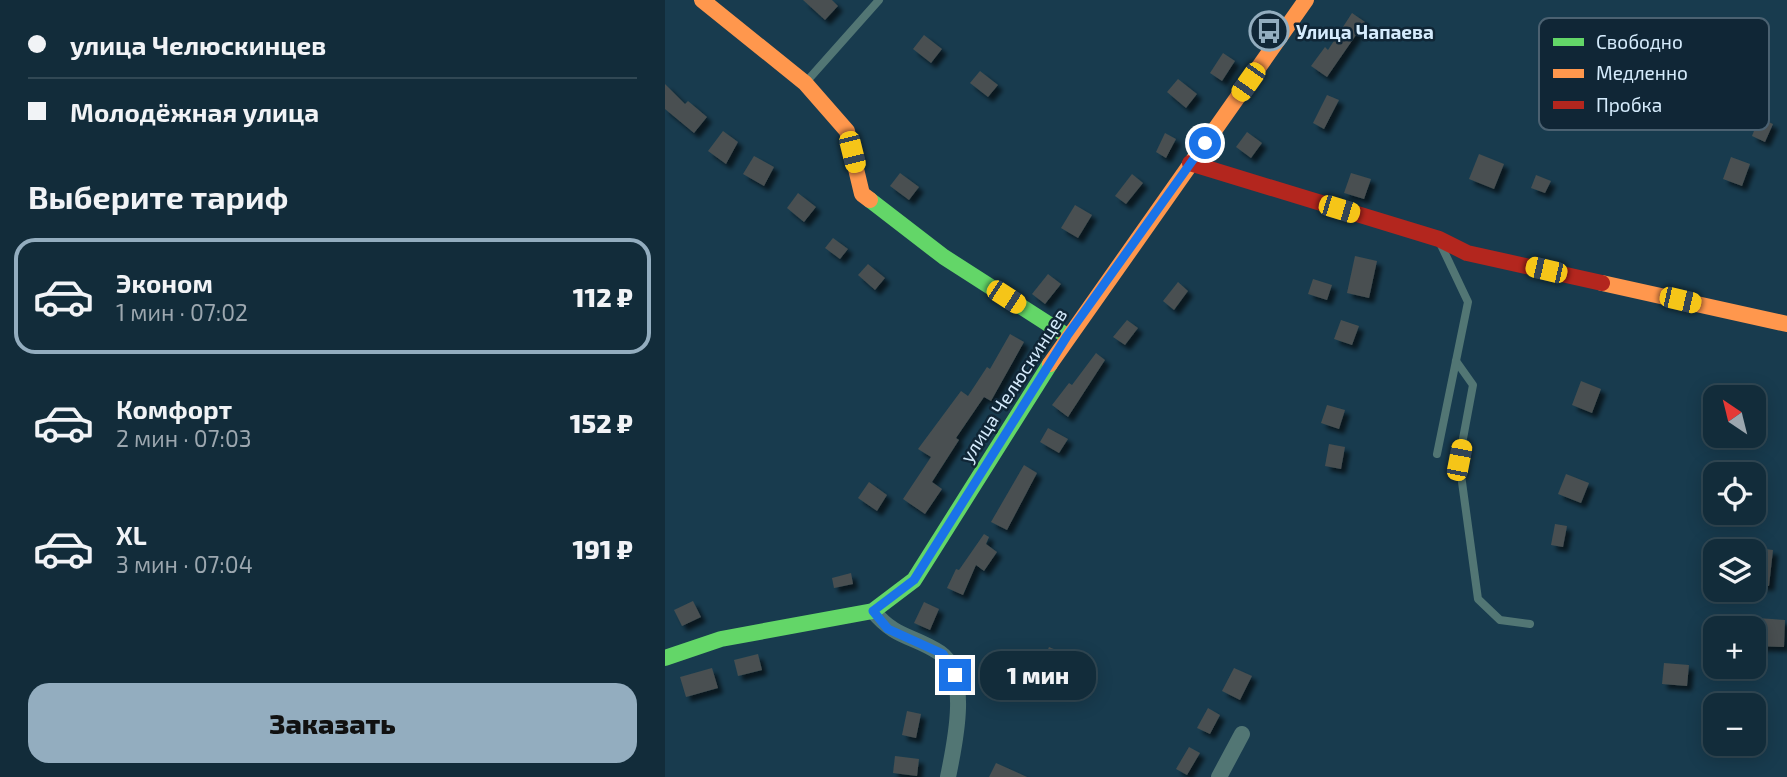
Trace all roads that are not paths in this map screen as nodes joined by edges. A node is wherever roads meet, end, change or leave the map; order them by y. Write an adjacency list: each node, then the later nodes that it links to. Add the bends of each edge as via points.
1 (702, 0): 4 (street)
2 (879, 0): 4 (lane)
3 (1306, 0): 5 (street, улица Челюскинцев)
4 (805, 83): 8 (street, via 847,131 862,194 944,257)
5 (1190, 163): 6 (street); 8 (street, улица Челюскинцев)
6 (1439, 239): 7 (street, via 1467,253); 9 (lane, via 1468,302)
7 (1787, 324)
8 (1067, 336): 11 (street, улица Челюскинцев, via 914,580)
9 (1456, 360): 10 (lane); 12 (lane, via 1473,385 1459,460 1478,599 1500,620)
10 (1437, 454)
11 (873, 611): 13 (street, улица Челюскинцев, via 721,639); 15 (street, via 888,629 943,654 955,675 958,725)
12 (1530, 624)
13 (665, 658)
14 (1242, 734): 16 (street)
15 (948, 777)
16 (1219, 777)

